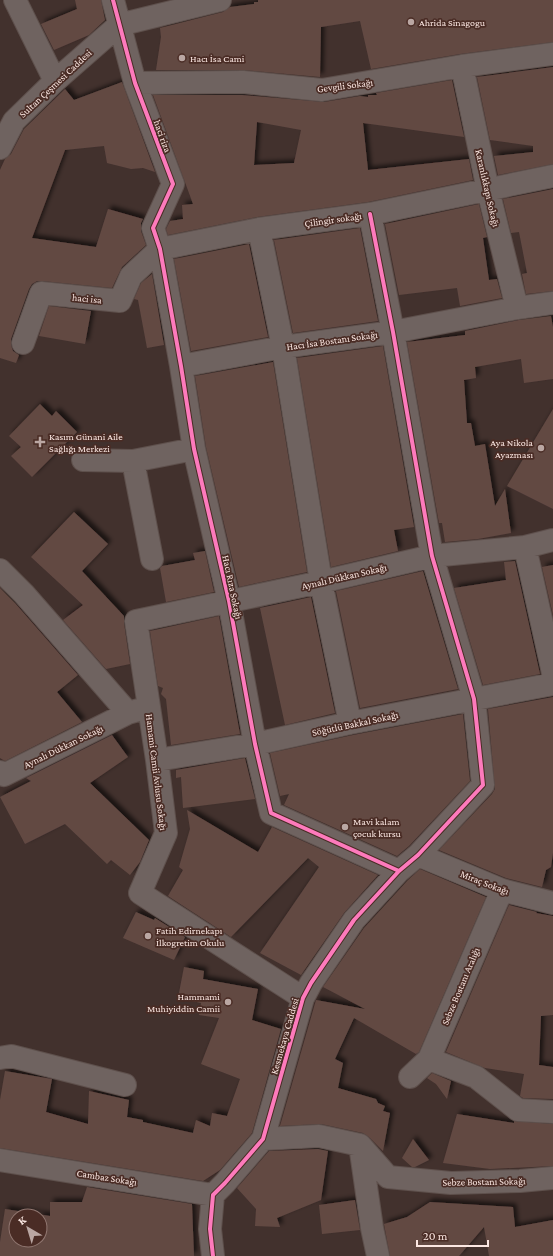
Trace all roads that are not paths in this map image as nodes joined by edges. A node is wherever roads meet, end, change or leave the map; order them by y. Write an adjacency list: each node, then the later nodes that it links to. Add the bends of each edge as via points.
1 (16, 0): 7 (street)
2 (113, 0): 4 (street, haci riza)
3 (220, 0): 4 (street)
4 (119, 25): 7 (street, Sultan Çeşmesi Caddesi); 8 (street, haci riza)
5 (553, 54): 6 (street, Gevgili Sokağı)
6 (462, 66): 8 (street, Gevgili Sokağı, via 322,90 243,82); 11 (street, Karanlıkkapı Sokağı)
7 (55, 81): 9 (street, Sultan Çeşmesi Caddesi, via 14,121)
8 (135, 83): 14 (street, haci riza, via 173,184 153,228)
9 (0, 148)
10 (553, 176): 11 (street, Çilingir sokağı)
11 (488, 190): 12 (street, Çilingir sokağı); 16 (street, Karanlıkkapı Sokağı)
12 (370, 214): 13 (street, Çilingir sokağı); 17 (street, Kesmekaya Caddesi)
13 (259, 230): 14 (street, Çilingir sokağı); 19 (street)
14 (160, 249): 18 (street, haci isa, via 131,276 120,301 41,293); 20 (street, Hacı Rıza Sokağı)
15 (553, 302): 16 (street, Hacı İsa Bostanı Sokağı)
16 (517, 308): 17 (street, Hacı İsa Bostanı Sokağı)
17 (393, 332): 19 (street, Hacı İsa Bostanı Sokağı); 26 (street, Kesmekaya Caddesi)
18 (23, 343)
19 (283, 347): 20 (street, Hacı İsa Bostanı Sokağı); 29 (street)
20 (181, 366): 21 (street, Hacı Rıza Sokağı)
21 (194, 449): 23 (street); 30 (street, Hacı Rıza Sokağı)
22 (83, 460): 23 (street)
23 (133, 461): 27 (street)
24 (553, 540): 25 (street, Aynalı Dükkan Sokağı)
25 (525, 547): 26 (street, Aynalı Dükkan Sokağı); 32 (street)
26 (432, 556): 29 (street, Aynalı Dükkan Sokağı); 34 (street, Kesmekaya Caddesi)
27 (152, 559)
28 (0, 570): 36 (street)
29 (321, 582): 30 (street, Aynalı Dükkan Sokağı); 37 (street)
30 (229, 601): 31 (street, Aynalı Dükkan Sokağı); 38 (street, Hacı Rıza Sokağı)
31 (136, 621): 35 (street, Hamami Camii Avlusu Sokağı)
32 (553, 673)
33 (553, 684): 34 (street, Söğütlü Bakkal Sokağı)
34 (474, 699): 37 (street, Söğütlü Bakkal Sokağı); 41 (street, Kesmekaya Caddesi, via 483,785)
35 (149, 707): 36 (street, Aynalı Dükkan Sokağı); 39 (street, Hamami Camii Avlusu Sokağı)
36 (128, 713): 40 (street, Aynalı Dükkan Sokağı, via 4,775)
37 (350, 723): 38 (street, Söğütlü Bakkal Sokağı)
38 (255, 744): 39 (street, Söğütlü Bakkal Sokağı); 42 (street, Hacı Rıza Sokağı, via 271,813)
39 (157, 760): 45 (street, Hamami Camii Avlusu Sokağı, via 166,833 140,893)
40 (0, 772)
41 (418, 855): 42 (street, Kesmekaya Caddesi); 43 (street, Miraç Sokağı)
42 (399, 871): 45 (street, Kesmekaya Caddesi, via 354,920 311,983)
43 (502, 890): 44 (street, Miraç Sokağı); 47 (street, Sebze Bostanı Aralığı)
44 (553, 903)
45 (304, 998): 51 (street, Kesmekaya Caddesi)
46 (0, 1058): 49 (street, via 11,1056)
47 (429, 1059): 48 (street, Sebze Bostanı Aralığı); 50 (street, via 476,1077 518,1110)
48 (410, 1077)
49 (125, 1085)
50 (553, 1112)
51 (263, 1139): 52 (street, via 319,1136); 55 (street, Kesmekaya Caddesi)
52 (360, 1145): 54 (street, Sebze Bostanı Sokağı, via 388,1177 451,1183); 57 (street)
53 (0, 1160): 55 (street, Cambaz Sokağı)
54 (553, 1178)
55 (213, 1195): 56 (street, via 210,1229)
56 (213, 1256)
57 (378, 1256)

